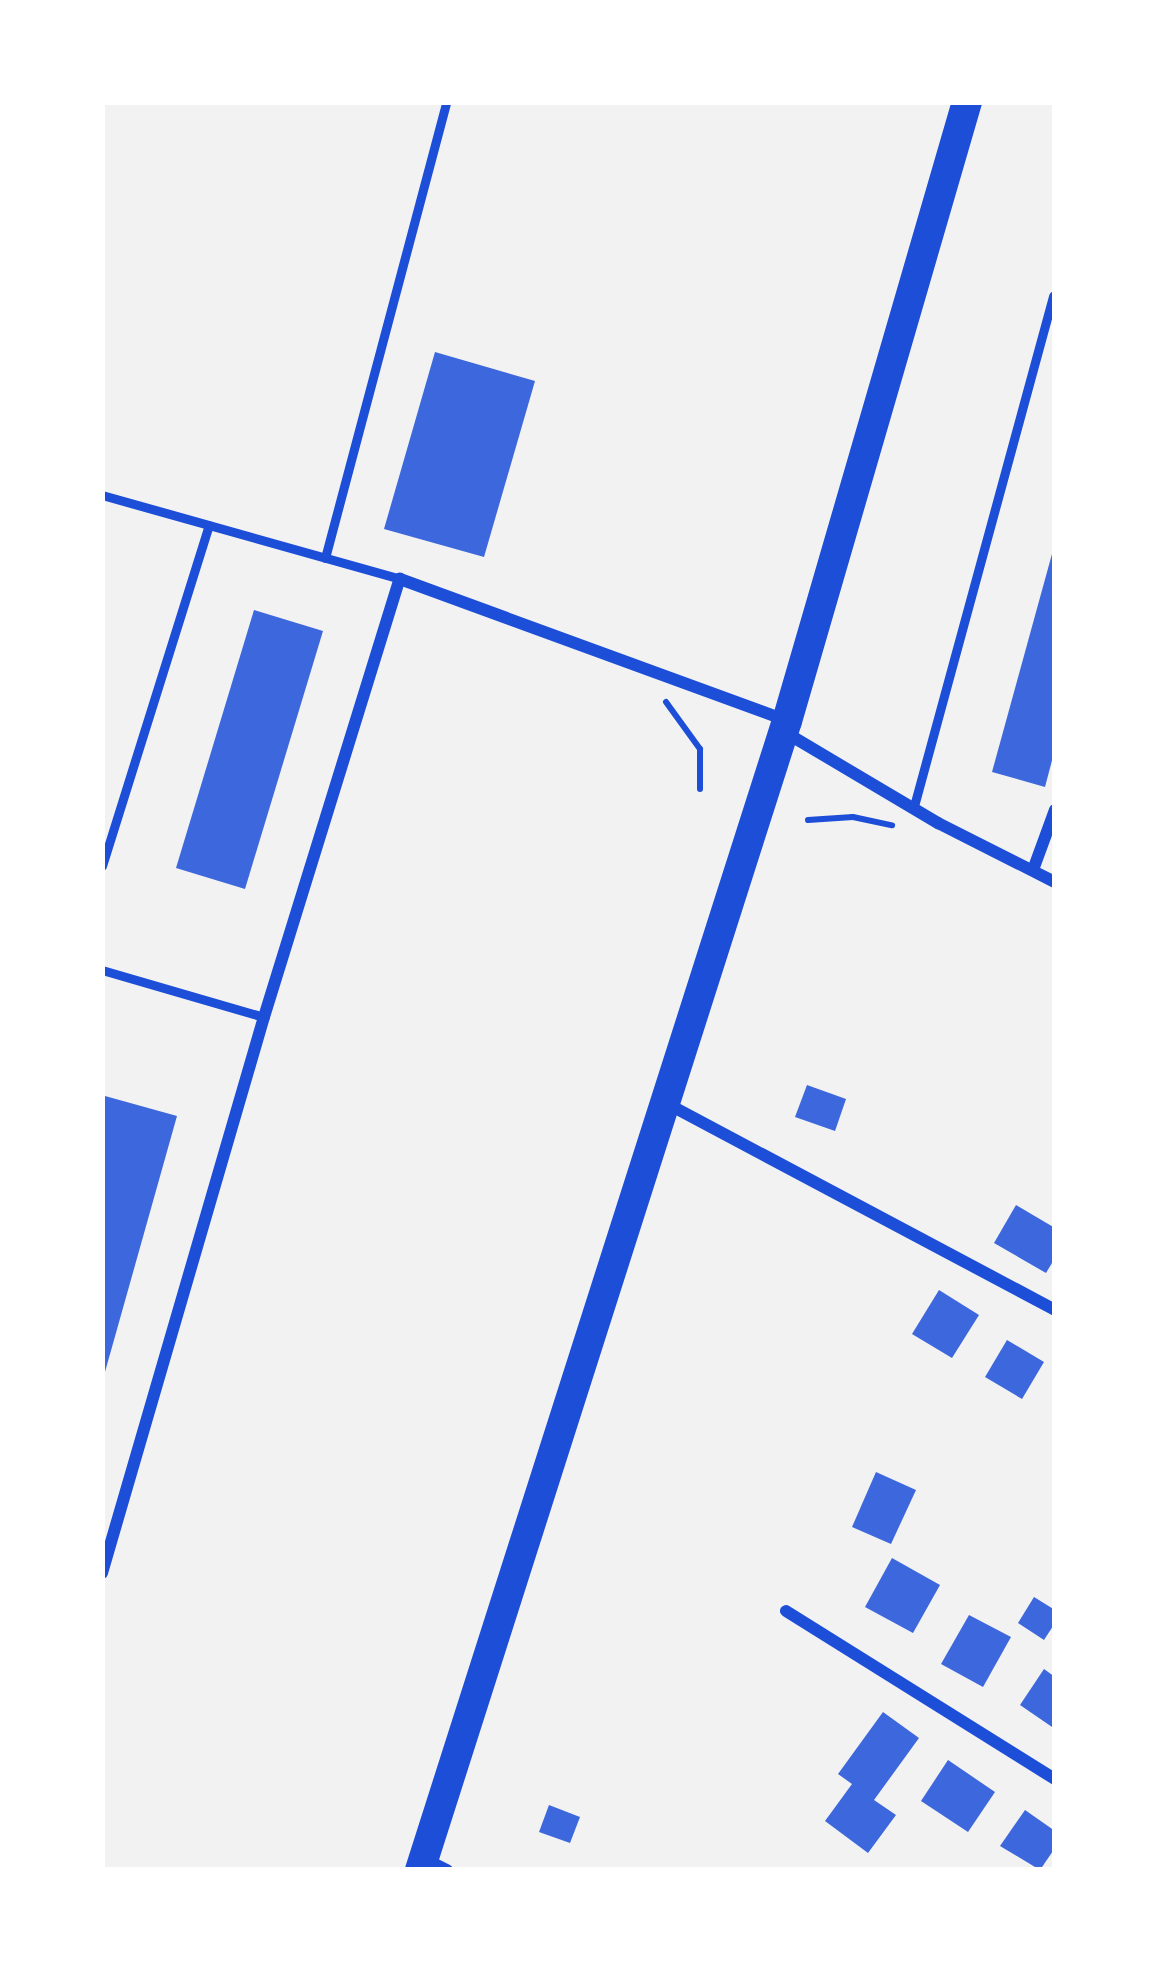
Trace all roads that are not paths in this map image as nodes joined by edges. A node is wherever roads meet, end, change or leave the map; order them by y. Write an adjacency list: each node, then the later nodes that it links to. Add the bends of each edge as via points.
1 (446, 102): 6 (lane)
2 (967, 102): 8 (main road)
3 (1053, 296): 9 (lane)
4 (102, 495): 5 (lane)
5 (209, 525): 6 (lane); 11 (lane)
6 (325, 559): 7 (lane)
7 (400, 579): 8 (street); 15 (street)
8 (787, 721): 9 (street, via 793,737); 16 (main road)
9 (914, 806): 12 (street)
10 (1055, 810): 12 (street)
11 (102, 866)
12 (1033, 869): 13 (street)
13 (1055, 881)
14 (102, 970): 15 (lane)
15 (264, 1017): 18 (street)
16 (664, 1102): 17 (street); 21 (main road)
17 (1055, 1310)
18 (102, 1573)
19 (786, 1611): 20 (street)
20 (1055, 1778)
21 (430, 1866)

